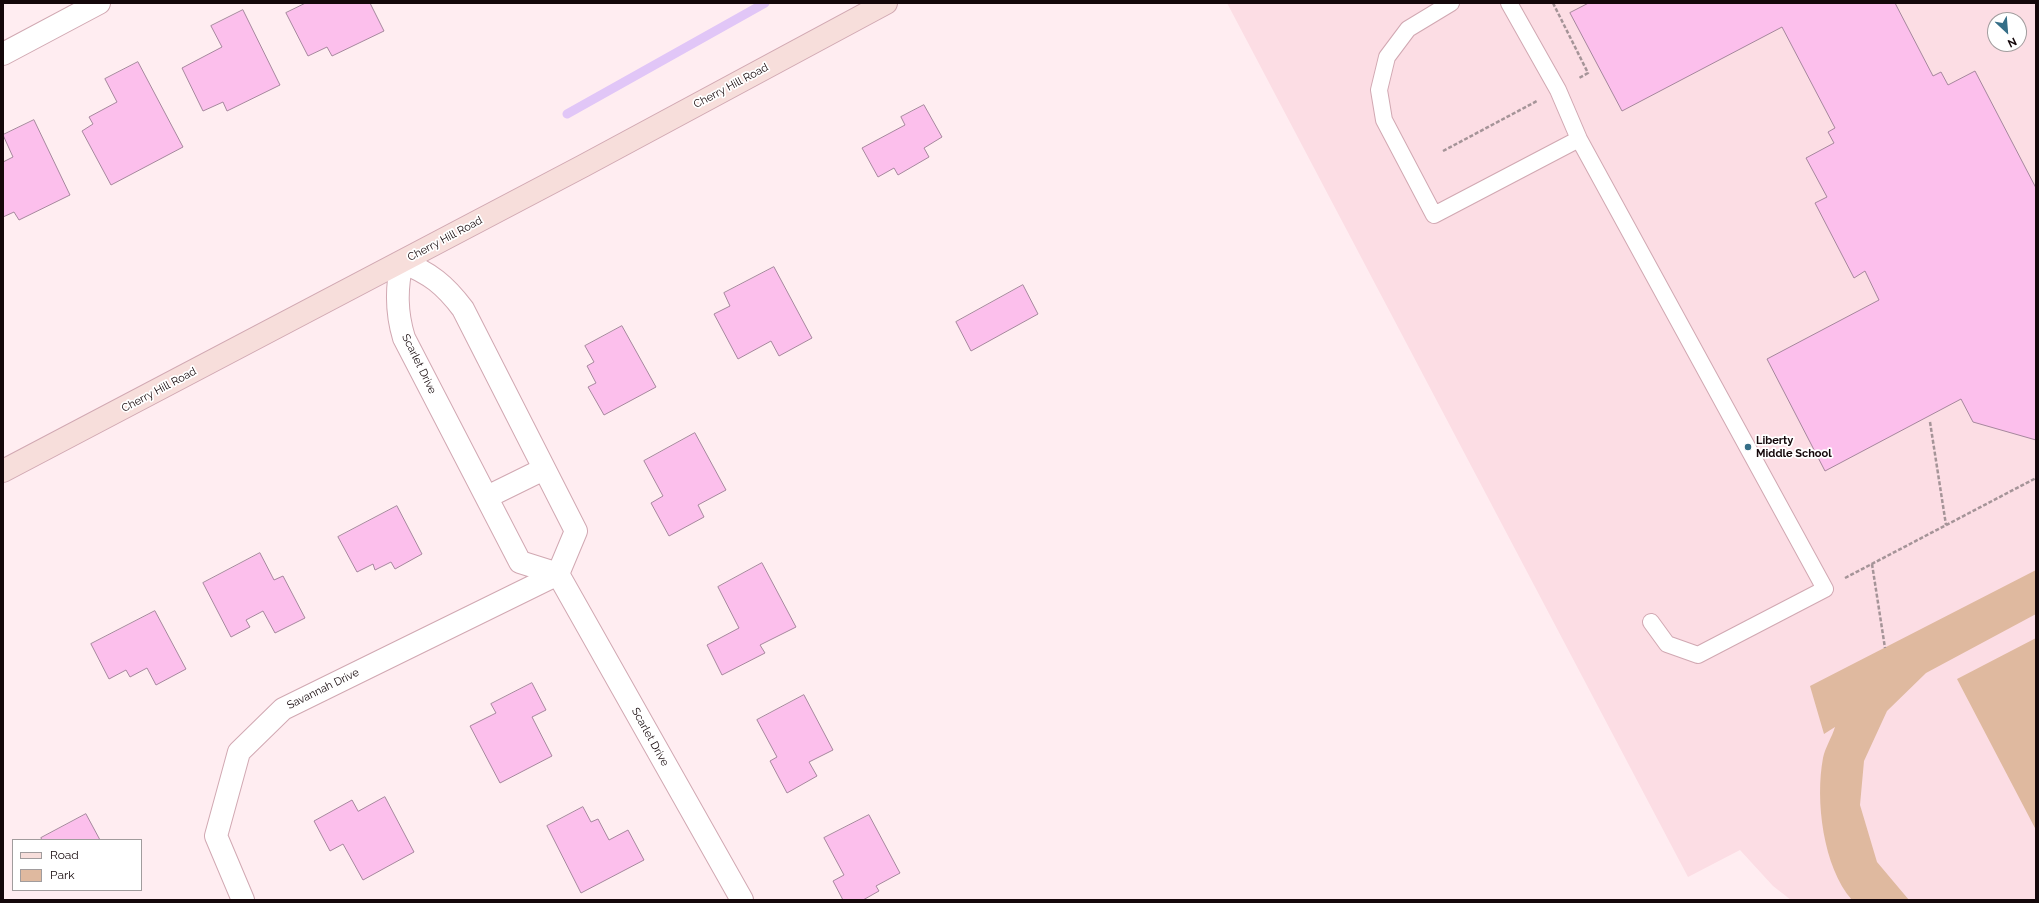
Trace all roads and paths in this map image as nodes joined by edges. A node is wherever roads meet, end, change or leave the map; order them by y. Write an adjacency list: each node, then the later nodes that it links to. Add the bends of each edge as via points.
1 (99, 3): 6 (street)
2 (886, 3): 11 (main road, Cherry Hill Road)
3 (1451, 3): 9 (lane, via 1408,28 1387,56 1379,90 1384,120 1434,215)
4 (1509, 3): 9 (lane, via 1558,90)
5 (1553, 3): 7 (path, via 1588,73)
6 (3, 54)
7 (1575, 80)
8 (1544, 97): 10 (path)
9 (1579, 139): 20 (lane)
10 (1443, 151)
11 (402, 262): 13 (street, via 434,278 449,290 463,308); 14 (main road, Cherry Hill Road); 16 (street, Scarlet Drive, via 397,301 404,338)
12 (1930, 422): 17 (path)
13 (544, 469): 16 (street); 19 (street, via 576,531)
14 (3, 471)
15 (2036, 478): 17 (path)
16 (486, 497): 19 (street, Scarlet Drive, via 520,562)
17 (1946, 525): 18 (path)
18 (1872, 564): 20 (path); 22 (path)
19 (558, 574): 23 (street, Savannah Drive, via 283,709 239,752 216,836); 24 (street, Scarlet Drive)
20 (1825, 589): 21 (lane, via 1698,655 1667,644)
21 (1651, 622)
22 (1885, 648)
23 (243, 900)
24 (742, 900)

